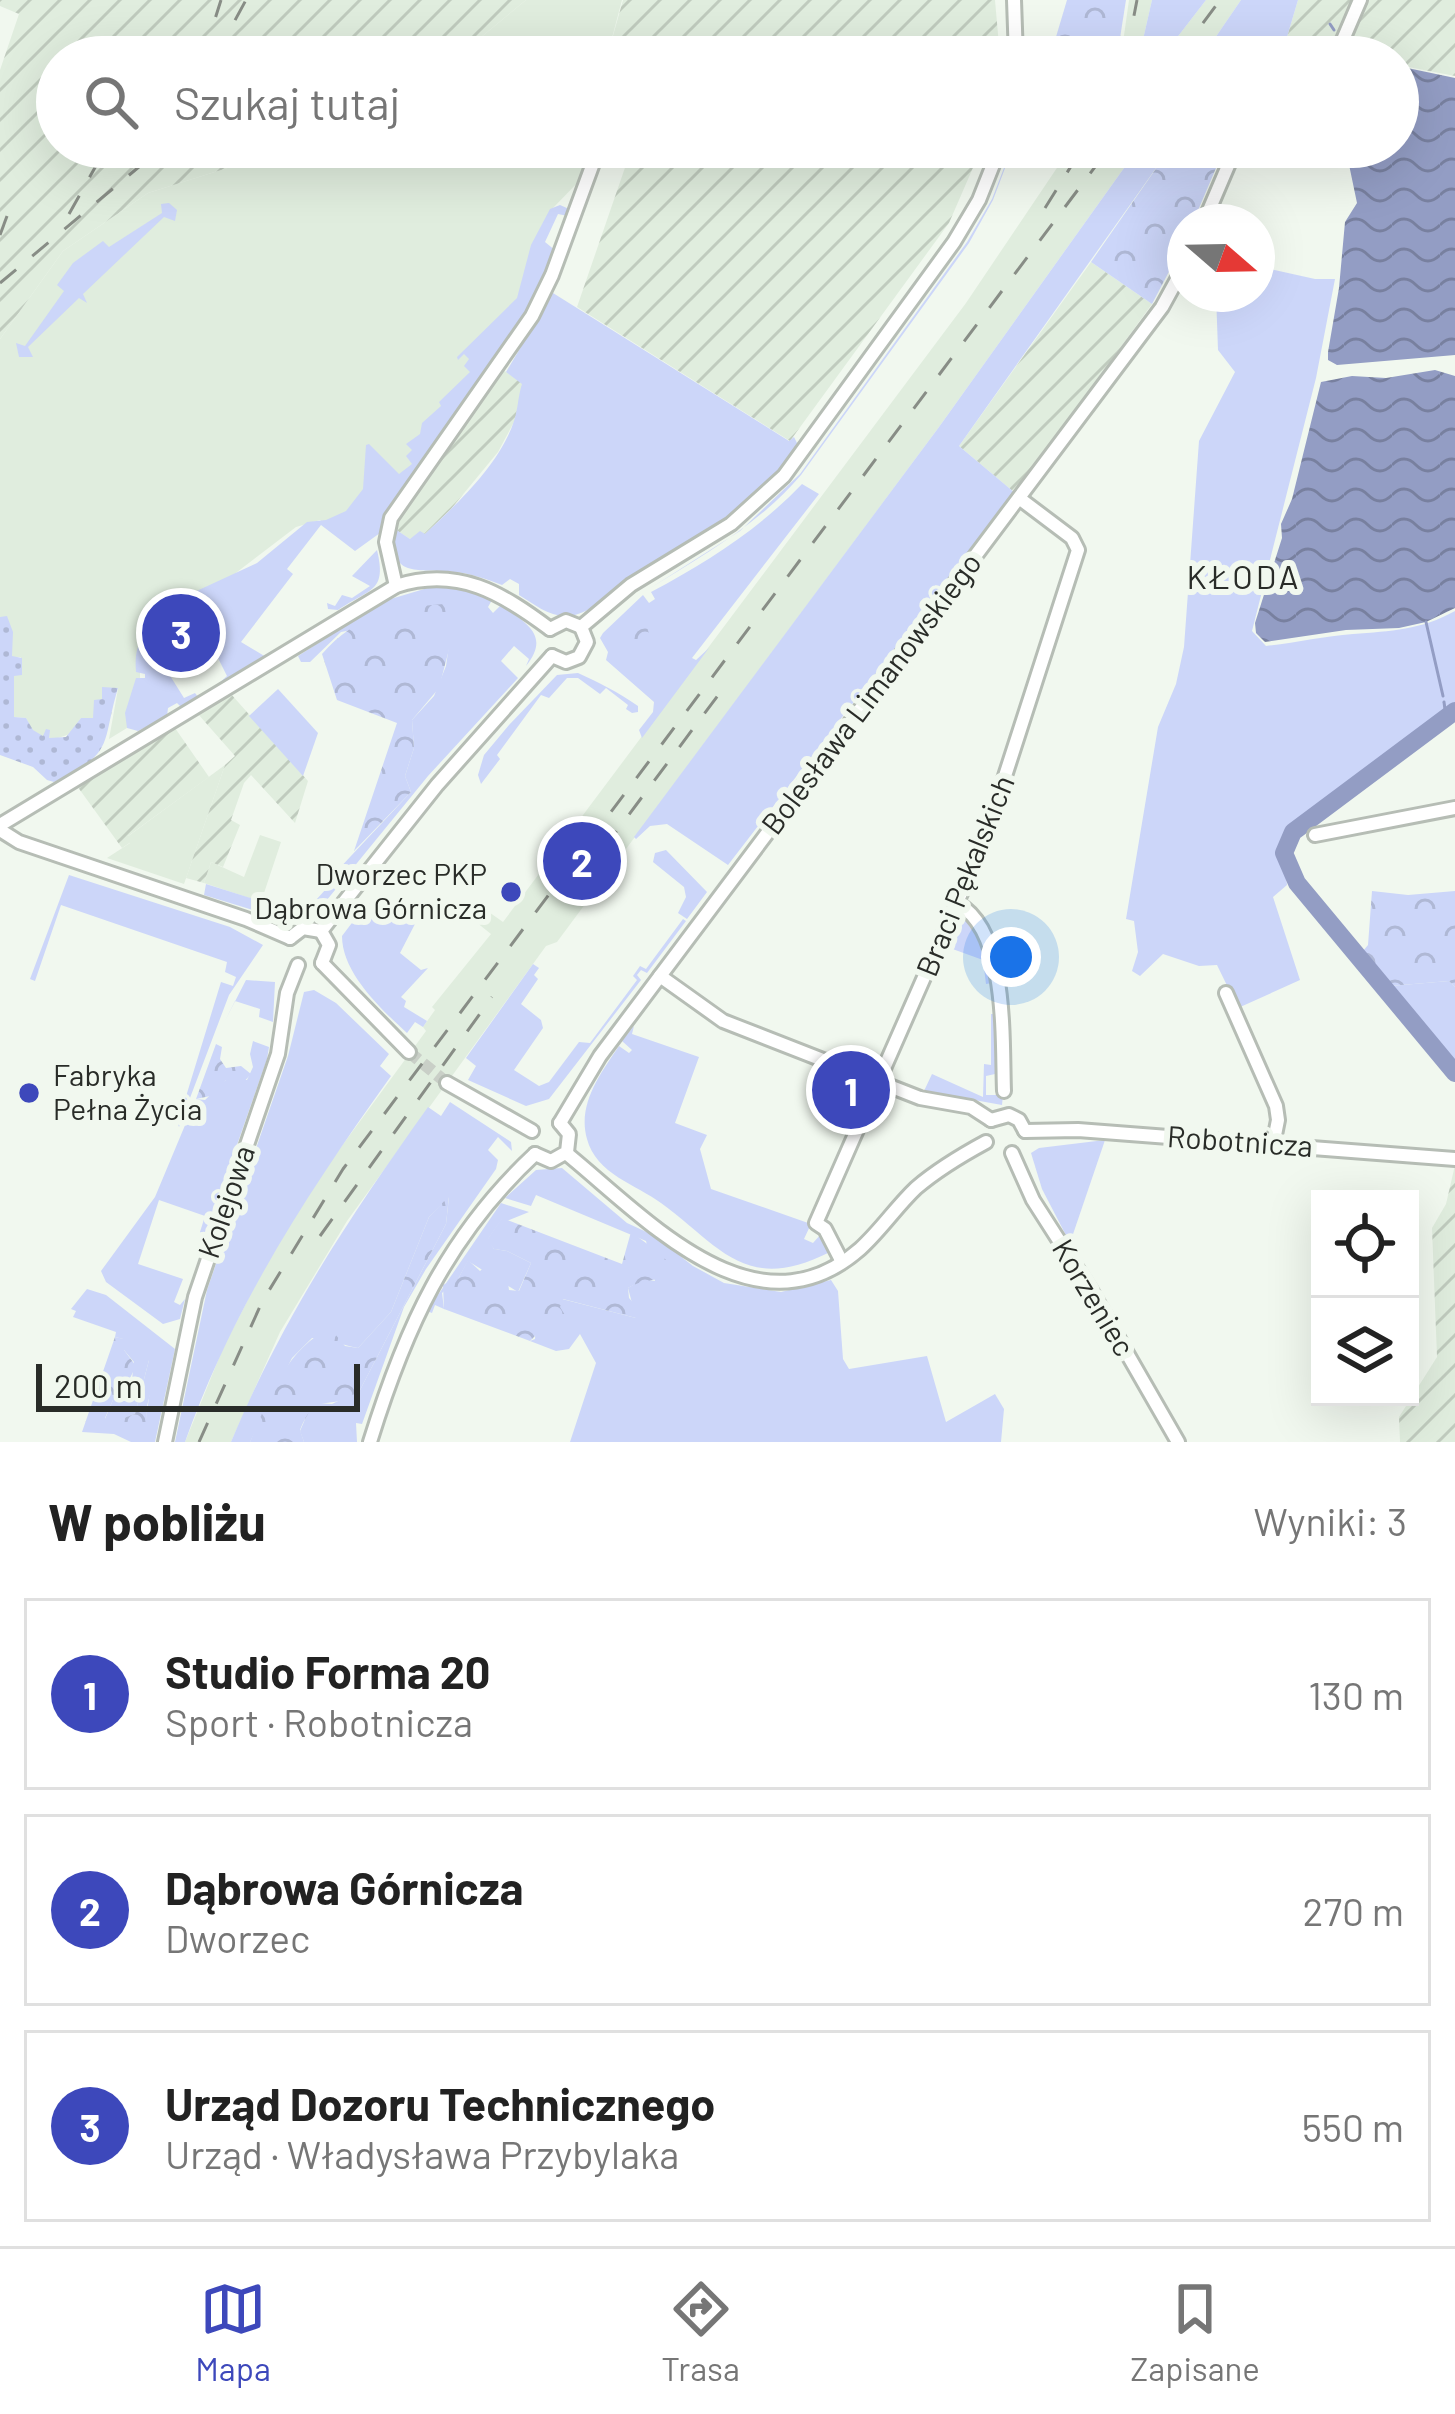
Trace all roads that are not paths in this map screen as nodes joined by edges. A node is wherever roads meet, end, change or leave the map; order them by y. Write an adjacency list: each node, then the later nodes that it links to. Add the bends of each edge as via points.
1 (1014, 0): 3 (street)
2 (1360, 0): 4 (street)
3 (1015, 36)
4 (1345, 36)
5 (591, 168): 11 (street, via 532,316 391,518 386,542)
6 (992, 168): 12 (street, via 954,242 784,476 731,524 631,585)
7 (1227, 168): 8 (street)
8 (1212, 204)
9 (1167, 298): 10 (street, Bolesława Limanowskiego)
10 (1019, 498): 18 (street, Braci Pękalskich, via 1078,550); 23 (street, Bolesława Limanowskiego)
11 (396, 586): 13 (street, via 471,582); 16 (street)
12 (581, 627): 13 (street, via 566,621); 14 (street, via 582,655 566,662)
13 (550, 629): 14 (street)
14 (552, 656): 19 (street)
15 (1455, 808): 17 (street)
16 (0, 827): 20 (street, via 23,844)
17 (1316, 836)
18 (958, 904): 26 (street, Braci Pękalskich); 28 (street, via 973,914 993,957)
19 (321, 931): 20 (street, via 303,928); 21 (street, via 328,945)
20 (290, 938): 22 (street)
21 (322, 962): 22 (street); 25 (street)
22 (298, 964): 40 (street, Kolejowa, via 278,1054 195,1297)
23 (660, 976): 26 (street, via 717,1018); 30 (street, Bolesława Limanowskiego)
24 (1226, 992): 34 (street, via 1278,1115)
25 (409, 1052)
26 (880, 1082): 29 (street, via 966,1105); 39 (street, Braci Pękalskich, via 816,1223)
27 (447, 1083): 31 (street)
28 (1004, 1090)
29 (991, 1120): 32 (street, via 1010,1114); 33 (street)
30 (560, 1123): 31 (street); 35 (street, via 570,1137)
31 (532, 1131): 37 (street)
32 (1025, 1131): 34 (street, Robotnicza); 36 (street)
33 (986, 1142): 36 (street, via 998,1154); 39 (street, via 918,1186)
34 (1273, 1145): 38 (street, Robotnicza)
35 (566, 1153): 37 (street, via 551,1161); 39 (street, via 727,1273 787,1281)
36 (1012, 1153): 42 (street, Korzeniec)
37 (535, 1154): 41 (street, via 495,1195 427,1292)
38 (1455, 1159)
39 (842, 1262)
40 (165, 1442)
41 (370, 1442)
42 (1178, 1442)

